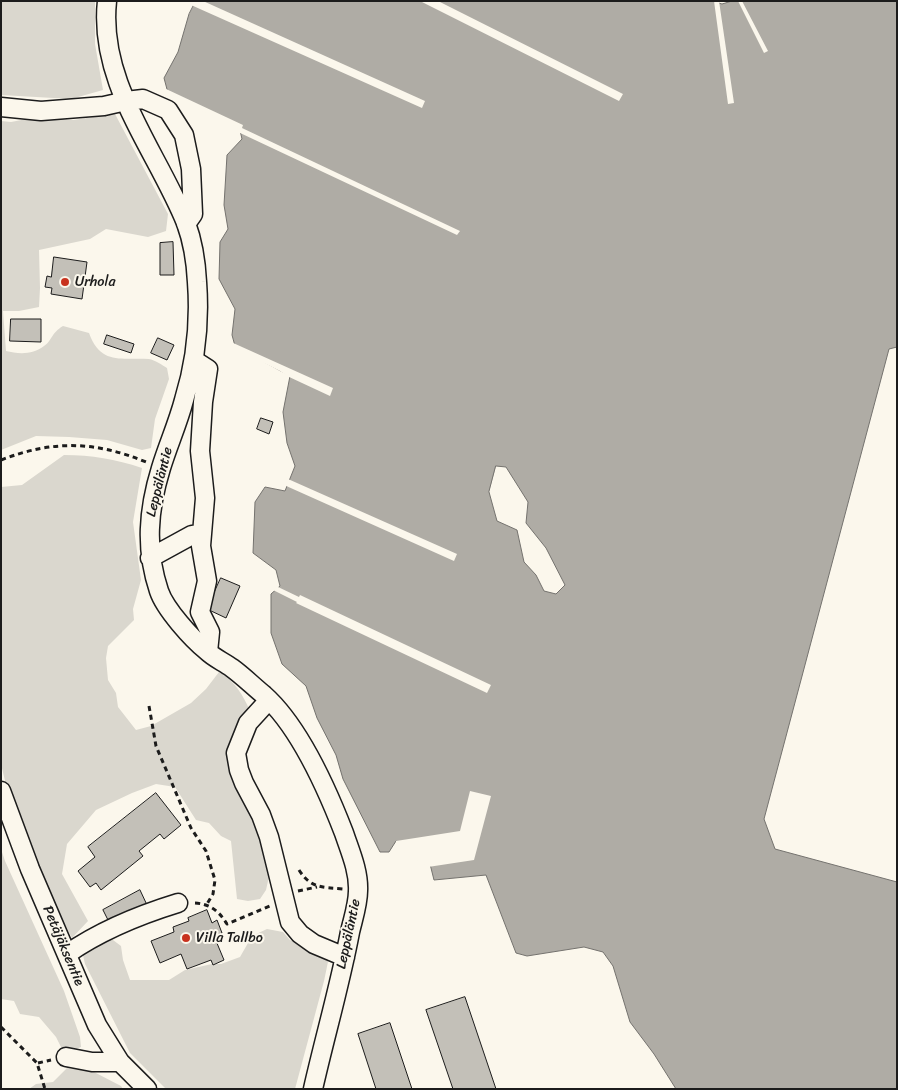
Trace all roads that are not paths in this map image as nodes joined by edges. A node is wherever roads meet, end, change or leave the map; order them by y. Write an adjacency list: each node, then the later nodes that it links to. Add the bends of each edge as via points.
1 (108, 1): 2 (street, Leppäläntie, via 106,34)
2 (126, 101): 3 (street, via 41,111); 4 (street, Leppäläntie); 4 (street, via 143,99 168,110 184,135 191,169 193,214)
3 (1, 108)
4 (186, 224): 5 (street, Leppäläntie, via 195,254 197,284 198,325)
5 (194, 360): 6 (street, via 208,370 200,451 205,498); 7 (street, Leppäläntie, via 152,504)
6 (202, 533): 7 (street, via 192,535); 8 (street, via 207,580 200,612 210,632)
7 (150, 558): 8 (street, Leppäläntie, via 160,595 182,626)
8 (208, 652): 9 (street, Leppäläntie)
9 (269, 700): 13 (street, Leppäläntie, via 302,744 331,799 354,861 358,891); 13 (street, via 248,723 236,753 244,783 261,815 290,922 314,944)
10 (1, 791): 12 (street, Petäjäksentie)
11 (178, 903): 12 (street, via 86,941)
12 (67, 954): 15 (street, Petäjäksentie, via 97,1025)
13 (346, 957): 17 (street, Leppäläntie)
14 (66, 1057): 15 (street, via 92,1062)
15 (120, 1062): 16 (street, Petäjäksentie)
16 (147, 1089)
17 (313, 1089)

